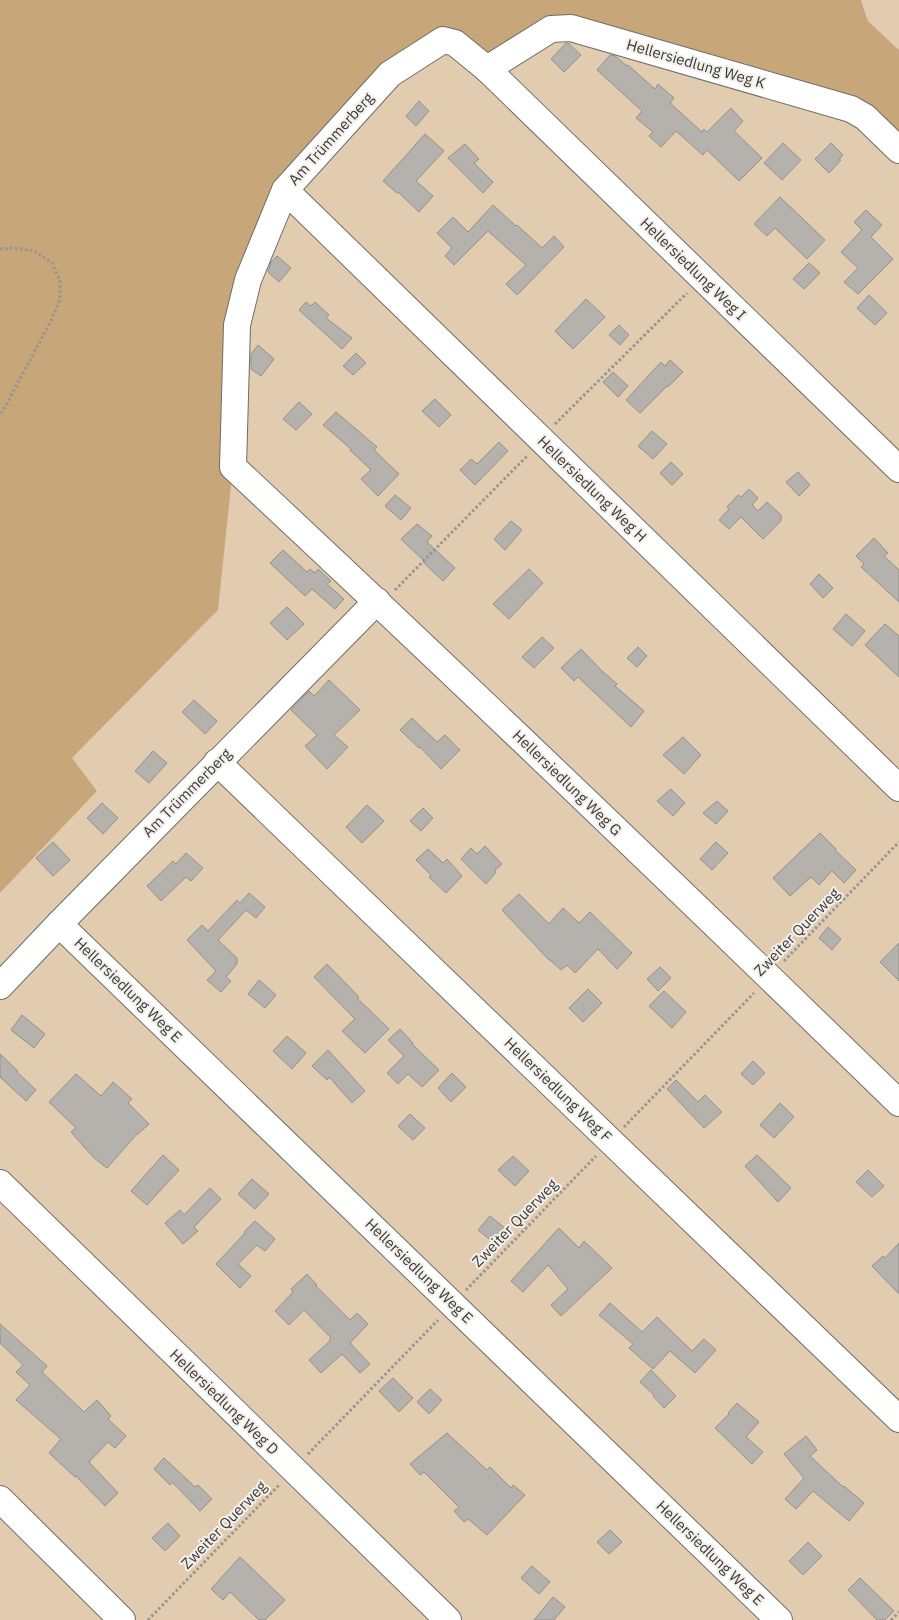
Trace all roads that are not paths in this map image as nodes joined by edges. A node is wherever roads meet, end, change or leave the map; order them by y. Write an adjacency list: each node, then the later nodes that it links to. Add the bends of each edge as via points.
1 (487, 69): 2 (lane, Hellersiedlung Weg K, via 551,30 571,28 851,109 865,117); 3 (lane, Am Trümmerberg, via 456,43 443,40 390,74); 5 (lane, Hellersiedlung Weg I)
2 (899, 150)
3 (285, 190): 4 (lane, Am Trümmerberg, via 248,280 237,325); 8 (lane, Hellersiedlung Weg H)
4 (233, 467): 6 (lane, Hellersiedlung Weg G)
5 (899, 469)
6 (379, 603): 7 (lane, Am Trümmerberg); 11 (lane, Hellersiedlung Weg G)
7 (217, 762): 9 (lane, Am Trümmerberg); 13 (lane, Hellersiedlung Weg F)
8 (899, 788)
9 (58, 924): 10 (lane, Am Trümmerberg); 17 (lane, Hellersiedlung Weg E)
10 (0, 986)
11 (899, 1103)
12 (0, 1183): 16 (lane, Hellersiedlung Weg D)
13 (899, 1419)
14 (0, 1499): 15 (lane)
15 (122, 1620)
16 (448, 1620)
17 (779, 1620)

